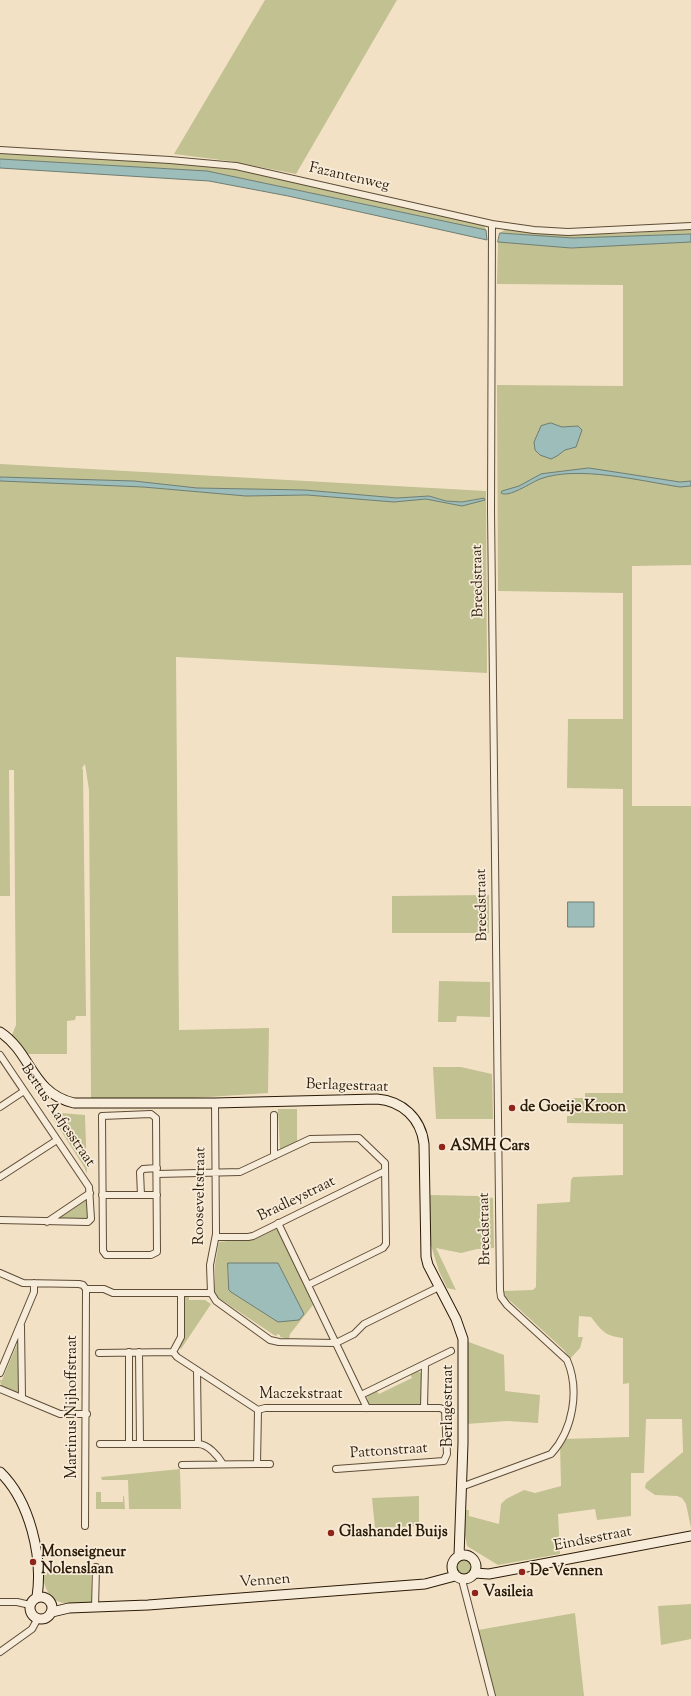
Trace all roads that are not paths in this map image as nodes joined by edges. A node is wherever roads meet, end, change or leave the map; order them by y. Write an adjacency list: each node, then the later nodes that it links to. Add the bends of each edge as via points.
1 (0, 150): 2 (street, Fazantenweg, via 236,166)
2 (492, 224): 3 (street, Fazantenweg, via 568,232); 59 (street, Breedstraat, via 491,511 500,1290 507,1306 567,1360 571,1369 573,1404 565,1435 551,1454)
3 (691, 226)
4 (0, 1032): 7 (street, Berlagestraat, via 12,1042 45,1088 65,1101)
5 (0, 1055): 6 (street, Bertus Aafjesstraat)
6 (24, 1091): 8 (street); 10 (street, Bertus Aafjesstraat)
7 (215, 1103): 14 (street, Rooseveltstraat); 27 (street, Berlagestraat, via 377,1099 396,1103 407,1110 423,1136 425,1249 428,1265)
8 (0, 1107)
9 (274, 1115): 11 (street)
10 (57, 1140): 15 (street); 16 (street, Bertus Aafjesstraat, via 89,1187)
11 (274, 1156): 13 (street, via 310,1139 359,1138 385,1163); 14 (street, via 240,1172)
12 (157, 1171): 14 (street); 17 (street); 18 (street, via 143,1169 140,1172); 19 (street, via 155,1115 102,1116)
13 (385, 1171): 22 (street, Bradleystraat); 26 (street, via 386,1244 383,1248)
14 (214, 1172): 23 (street, Rooseveltstraat)
15 (0, 1177)
16 (90, 1193): 21 (street); 21 (street, via 90,1221)
17 (157, 1194): 18 (street); 19 (street, via 157,1252 151,1255 105,1254)
18 (141, 1195): 19 (street)
19 (102, 1196)
20 (0, 1220): 21 (street)
21 (47, 1222)
22 (278, 1223): 23 (street, Bradleystraat, via 248,1237); 26 (street)
23 (216, 1237): 30 (street, Rooseveltstraat, via 210,1265)
24 (0, 1273): 25 (street, via 23,1283)
25 (34, 1283): 28 (street, via 79,1284); 31 (street, via 34,1292)
26 (308, 1285): 32 (street)
27 (439, 1287): 32 (street, via 364,1324 354,1334); 59 (street, Berlagestraat, via 463,1339)
28 (86, 1289): 29 (street, via 104,1289 113,1294); 47 (street, Martinus Nijhoffstraat)
29 (181, 1293): 30 (street); 36 (street, via 181,1337)
30 (211, 1293): 32 (street, via 216,1301 270,1340)
31 (21, 1323): 40 (street); 43 (street)
32 (336, 1343): 42 (street)
33 (451, 1351): 38 (street)
34 (129, 1352): 35 (street); 37 (street); 49 (street)
35 (139, 1352): 36 (street); 50 (street)
36 (172, 1352): 39 (street, Maczekstraat)
37 (99, 1353)
38 (424, 1364): 42 (street); 45 (street)
39 (197, 1371): 46 (street, Maczekstraat); 51 (street)
40 (0, 1373)
41 (0, 1389): 43 (street)
42 (361, 1395): 44 (street)
43 (22, 1398): 47 (street, via 60,1414)
44 (367, 1408): 45 (street, Maczekstraat); 46 (street, Maczekstraat)
45 (424, 1408): 52 (street, Maczekstraat, via 443,1408 447,1413 447,1454)
46 (258, 1410): 54 (street)
47 (87, 1414): 60 (street, Martinus Nijhoffstraat)
48 (100, 1444): 49 (street)
49 (130, 1444): 50 (street)
50 (140, 1444): 51 (street)
51 (198, 1444): 53 (street, via 217,1454)
52 (444, 1461): 57 (street, Pattonstraat)
53 (223, 1464): 54 (street); 56 (street)
54 (257, 1464): 55 (street)
55 (270, 1464)
56 (182, 1465)
57 (336, 1469)
58 (0, 1472): 69 (street, via 15,1491 25,1512 35,1545 39,1581)
59 (461, 1487): 62 (street, Berlagestraat, via 460,1533)
60 (85, 1526)
61 (691, 1536): 65 (street, Eindsestraat, via 500,1572)
62 (463, 1556): 64 (street, via 454,1560); 65 (street, via 473,1559)
63 (96, 1567): 71 (street)
64 (452, 1567): 66 (street); 67 (street)
65 (476, 1569): 66 (street, via 468,1579)
66 (459, 1578): 67 (street, Vennen); 74 (street)
67 (436, 1581): 71 (street, Vennen, via 425,1584)
68 (0, 1602): 70 (street)
69 (46, 1603): 70 (street); 71 (street, Vennen, via 70,1608); 72 (street, Vennen, via 47,1618)
70 (30, 1605): 72 (street, via 32,1614)
71 (95, 1608)
72 (38, 1618): 73 (street, via 32,1629)
73 (0, 1652)
74 (492, 1696)

